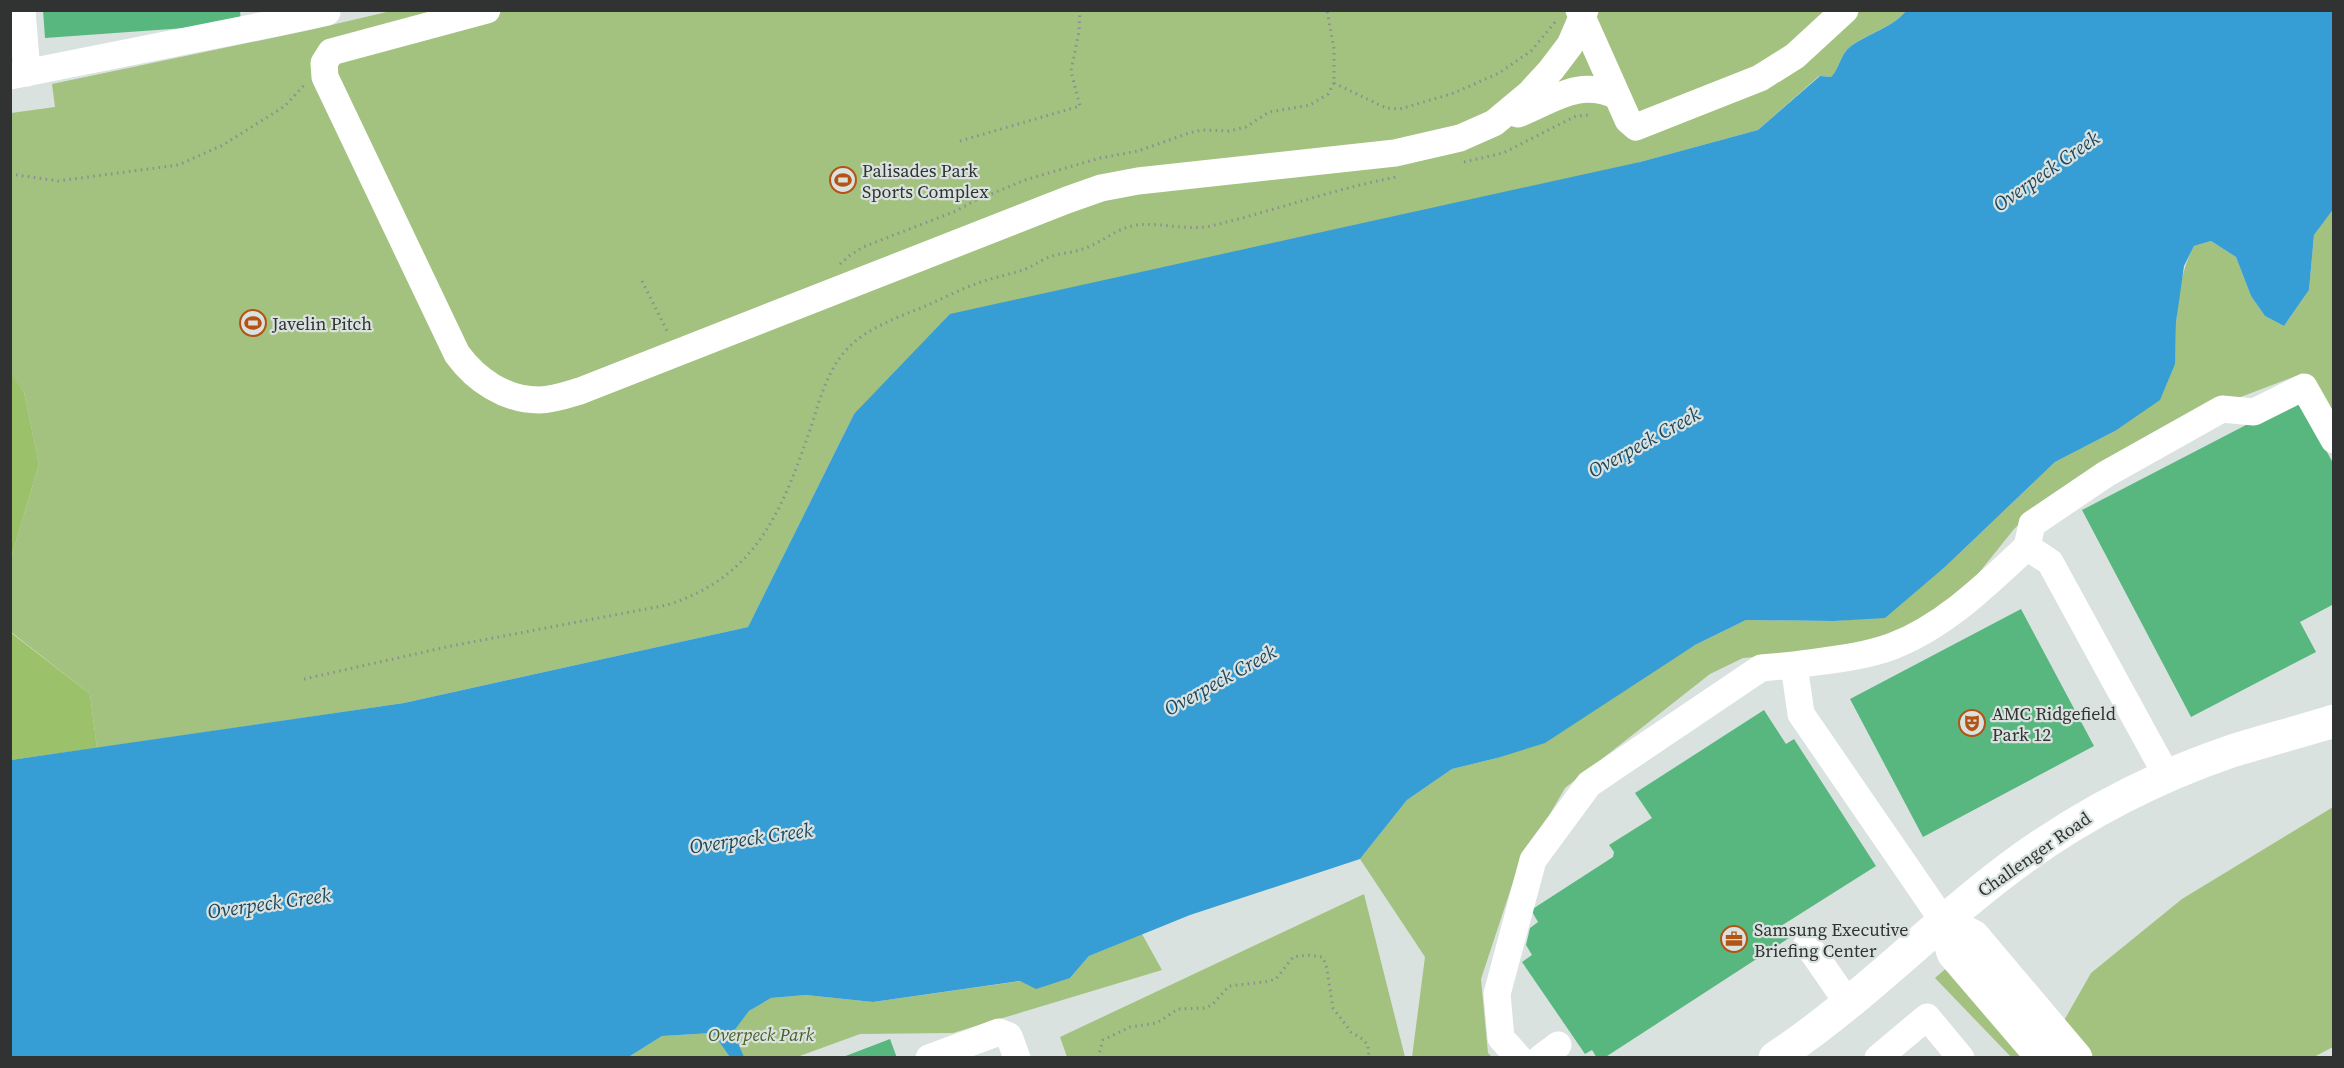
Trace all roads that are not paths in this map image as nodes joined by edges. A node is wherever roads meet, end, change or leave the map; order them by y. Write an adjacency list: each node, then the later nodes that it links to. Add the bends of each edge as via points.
1 (22, 10): 8 (street)
2 (487, 10): 7 (street)
3 (1845, 10): 9 (street, via 1779,68 1639,126 1630,124)
4 (327, 11): 6 (street); 7 (street)
5 (1582, 13): 9 (street); 10 (street, via 1570,45 1551,70)
6 (276, 17): 8 (street)
7 (328, 58): 10 (street, via 325,77 332,97 457,354 480,380 517,397 539,400 580,391 1101,189 1138,181 1395,153 1460,138)
8 (19, 74)
9 (1617, 96): 10 (street, via 1602,89 1568,91)
10 (1503, 115)
11 (2334, 440): 12 (street, via 2304,387 2254,412 2222,409 2106,474 2032,525)
12 (2027, 547): 13 (street, via 1939,622 1895,645 1855,657); 15 (street, via 2050,562)
13 (1794, 665): 16 (street, via 1801,714); 21 (street, via 1761,668 1589,784 1533,860 1497,994 1501,1038)
14 (2334, 721): 15 (main road, Challenger Road, via 2230,752)
15 (2167, 776): 16 (main road, Challenger Road, via 2060,833 2006,870)
16 (1944, 922): 18 (main road, Challenger Road); 25 (main road, via 1953,953); 26 (main road, via 1973,936)
17 (1807, 944): 18 (street)
18 (1848, 1003): 22 (main road, Challenger Road)
19 (929, 1058): 20 (street, via 999,1032 1009,1036)
20 (1017, 1058)
21 (1519, 1058)
22 (1775, 1058)
23 (1878, 1058): 24 (street, via 1927,1017)
24 (1961, 1058)
25 (2043, 1058)
26 (2076, 1058)

